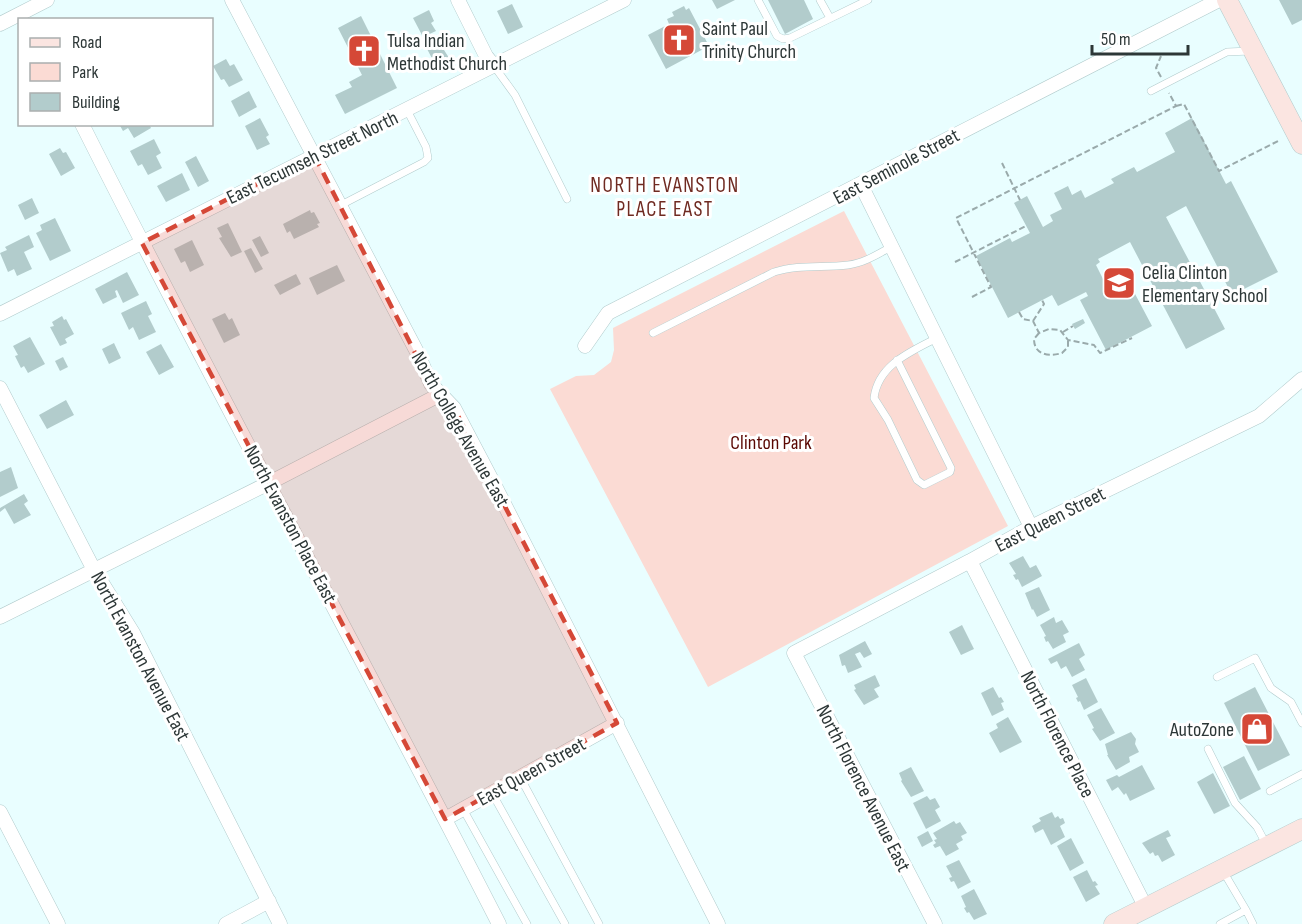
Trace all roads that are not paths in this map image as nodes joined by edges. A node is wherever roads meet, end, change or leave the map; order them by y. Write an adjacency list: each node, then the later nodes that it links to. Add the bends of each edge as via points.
1 (46, 0): 10 (street)
2 (232, 0): 19 (street, North College Avenue East)
3 (458, 0): 14 (street)
4 (624, 0): 14 (street, East Tecumseh Street North)
5 (759, 0): 11 (lane, via 777,36 783,39)
6 (820, 0): 11 (lane)
7 (867, 0): 11 (lane)
8 (1219, 0): 20 (street, East Seminole Street)
9 (1227, 0): 13 (main road)
10 (24, 10): 12 (street)
11 (830, 18)
12 (0, 24)
13 (1254, 52): 15 (lane, via 1227,52); 18 (main road)
14 (494, 66): 16 (street, East Tecumseh Street North); 21 (lane, via 514,95)
15 (1151, 91)
16 (407, 110): 19 (street, East Tecumseh Street North); 22 (lane, via 428,158)
17 (83, 126): 23 (street, North Evanston Place East)
18 (1302, 144)
19 (314, 155): 22 (street, North College Avenue East); 23 (street, East Tecumseh Street North)
20 (861, 185): 24 (street); 28 (street, East Seminole Street, via 608,313)
21 (567, 199)
22 (340, 206): 32 (street, North College Avenue East, via 431,384)
23 (142, 243): 25 (street, East Tecumseh Street North); 33 (street, North Evanston Place East)
24 (891, 248): 26 (lane, via 849,265 788,267); 27 (street)
25 (0, 314)
26 (652, 333)
27 (937, 338): 29 (lane); 34 (street)
28 (585, 346)
29 (897, 360): 29 (lane, via 875,387 874,398 917,480 924,485 950,472 950,464)
30 (1302, 379): 34 (street, East Queen Street, via 1259,416)
31 (0, 388): 36 (street, North Evanston Avenue East)
32 (441, 394): 33 (street); 40 (street, North College Avenue East, via 454,408)
33 (269, 483): 36 (street); 49 (street, North Evanston Place East)
34 (1031, 527): 35 (street, East Queen Street)
35 (970, 561): 38 (street, East Queen Street); 54 (street, North Florence Place)
36 (94, 570): 37 (street); 53 (street, North Evanston Avenue East, via 133,633)
37 (0, 617)
38 (794, 653): 64 (street, North Florence Avenue East)
39 (1217, 677): 41 (lane, via 1255,658 1271,688 1291,702)
40 (617, 723): 44 (street, East Queen Street); 63 (street, North College Avenue East)
41 (1302, 723)
42 (1208, 749): 51 (lane, via 1235,804 1257,827)
43 (1302, 774): 45 (lane)
44 (520, 777): 46 (street, East Queen Street); 62 (lane)
45 (1270, 791)
46 (492, 793): 47 (street, East Queen Street); 61 (lane)
47 (463, 809): 49 (street, East Queen Street); 60 (lane)
48 (0, 812): 56 (street)
49 (445, 819): 59 (street, North Evanston Place East)
50 (1302, 829): 51 (main road)
51 (1267, 847): 52 (main road)
52 (1222, 869): 54 (main road); 55 (lane)
53 (268, 901): 57 (street); 58 (street, North Evanston Avenue East)
54 (1146, 908): 65 (main road)
55 (1246, 910): 66 (lane); 67 (lane)
56 (58, 924)
57 (226, 924)
58 (280, 924)
59 (499, 924)
60 (527, 924)
61 (565, 924)
62 (599, 924)
63 (718, 924)
64 (934, 924)
65 (1114, 924)
66 (1220, 924)
67 (1253, 924)

